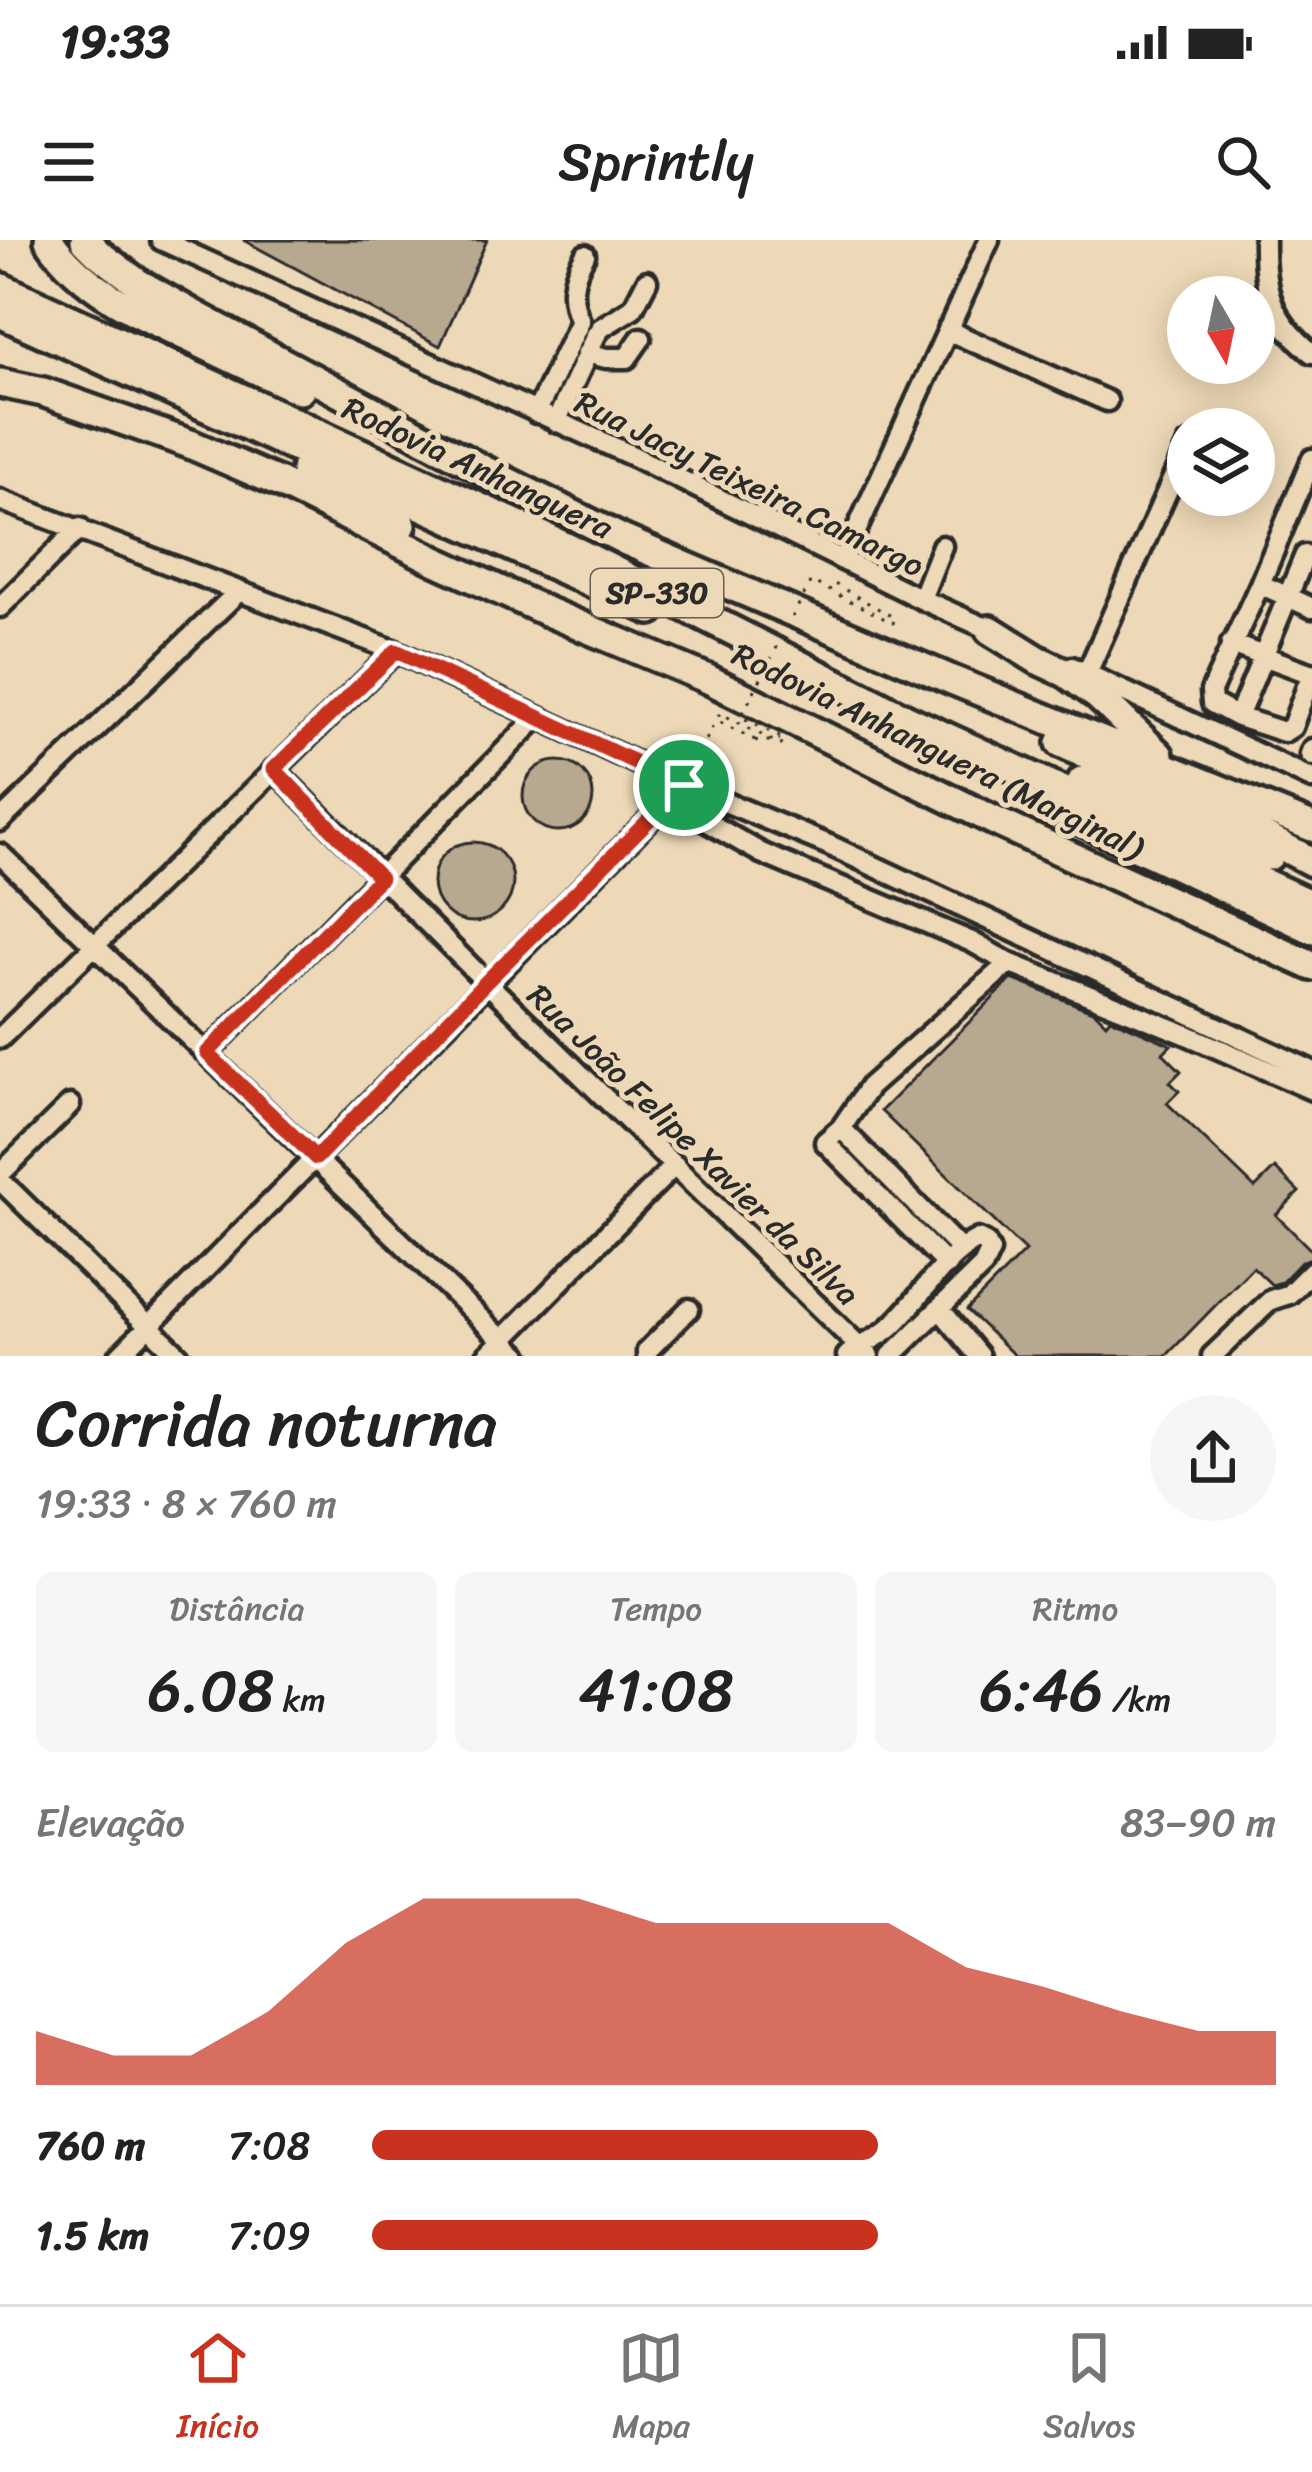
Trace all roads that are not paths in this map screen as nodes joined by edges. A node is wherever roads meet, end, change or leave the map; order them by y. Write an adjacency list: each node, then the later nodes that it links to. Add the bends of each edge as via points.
1 (49, 240): 20 (highway, via 87,282 149,319)
2 (85, 240): 20 (highway, via 138,283)
3 (161, 240): 17 (street, Rua Jacy Teixeira Camargo)
4 (989, 240): 10 (street)
5 (1264, 240): 13 (street, via 1269,301)
6 (585, 255): 17 (street, via 572,282 580,321)
7 (647, 281): 12 (street)
8 (0, 287): 42 (highway, Rodovia Anhanguera / SP-330, via 579,554)
9 (0, 313): 15 (highway, Rodovia Anhanguera / SP-330)
10 (947, 330): 16 (street); 26 (street)
11 (641, 338): 12 (street, via 627,358)
12 (587, 353): 18 (street)
13 (1312, 353)
14 (0, 383): 37 (highway, Rodovia Anhanguera (Marginal), via 190,444)
15 (155, 385): 37 (highway); 57 (highway, Rodovia Anhanguera / SP-330, via 663,615)
16 (1107, 401)
17 (536, 413): 18 (street, Rua Jacy Teixeira Camargo)
18 (556, 422): 26 (street, Rua Jacy Teixeira Camargo)
19 (1312, 459): 28 (street)
20 (480, 468): 27 (highway, Rodovia Anhanguera (Marginal))
21 (1167, 492): 39 (street)
22 (0, 500): 23 (street)
23 (80, 529): 29 (street); 32 (street)
24 (942, 546): 31 (street)
25 (1305, 556): 30 (street)
26 (843, 560): 31 (street, Rua Jacy Teixeira Camargo)
27 (716, 580): 47 (highway, Rodovia Anhanguera (Marginal)); 53 (highway, via 826,644 1095,758)
28 (1260, 584): 30 (street); 35 (street)
29 (239, 591): 36 (street); 50 (street)
30 (1290, 597): 33 (street); 38 (street)
31 (921, 599): 34 (street, Rua Jacy Teixeira Camargo)
32 (0, 607)
33 (1312, 608)
34 (990, 630): 39 (street, Rua Jacy Teixeira Camargo); 47 (highway, via 1098,696)
35 (1231, 644): 38 (street); 41 (street, via 1210,698)
36 (396, 651): 40 (street); 46 (street)
37 (646, 651): 60 (highway, Rodovia Anhanguera (Marginal))
38 (1264, 655): 41 (street); 43 (street, via 1312,674)
39 (1087, 673): 45 (street, Rua Jacy Teixeira Camargo)
40 (538, 717): 49 (street); 55 (street)
41 (1238, 717): 43 (street)
42 (907, 719): 54 (highway); 56 (highway, Rodovia Anhanguera / SP-330)
43 (1285, 732): 45 (street)
44 (1311, 753): 48 (street)
45 (1276, 762): 48 (street, Rua Jacy Teixeira Camargo)
46 (274, 769): 55 (street, Rua João Felipe Xavier da Silva); 58 (street)
47 (1193, 777): 51 (highway, Rodovia Anhanguera (Marginal))
48 (1308, 777)
49 (679, 790): 59 (street, via 693,814 761,853); 61 (street); 64 (street, via 829,845)
50 (0, 821)
51 (1312, 826)
52 (0, 854): 58 (street)
53 (1312, 862)
54 (1312, 873)
55 (380, 878): 61 (street, Rua João Felipe Xavier da Silva); 63 (street)
56 (1312, 904)
57 (1312, 929)
58 (92, 945): 62 (street); 63 (street)
59 (1009, 963): 65 (street); 67 (street, via 869,1088)
60 (1312, 966)
61 (486, 982): 68 (street); 69 (street, Rua João Felipe Xavier da Silva)
62 (0, 1038)
63 (207, 1053): 68 (street)
64 (1312, 1071)
65 (1312, 1090)
66 (70, 1105): 70 (street)
67 (842, 1129): 71 (street); 72 (street, via 825,1142)
68 (316, 1158): 76 (street); 77 (street)
69 (676, 1166): 77 (street); 78 (street, Rua João Felipe Xavier da Silva)
70 (0, 1177): 76 (street)
71 (961, 1250): 72 (street); 74 (street, via 978,1239 990,1252)
72 (946, 1265): 78 (street)
73 (1312, 1271): 86 (street)
74 (940, 1309): 84 (street); 85 (street)
75 (689, 1310): 83 (street)
76 (148, 1326): 79 (street); 80 (street)
77 (502, 1340): 81 (street); 82 (street)
78 (858, 1353)
79 (119, 1356)
80 (179, 1356)
81 (488, 1356)
82 (519, 1356)
83 (647, 1356)
84 (892, 1356)
85 (979, 1356)
86 (1212, 1356)

